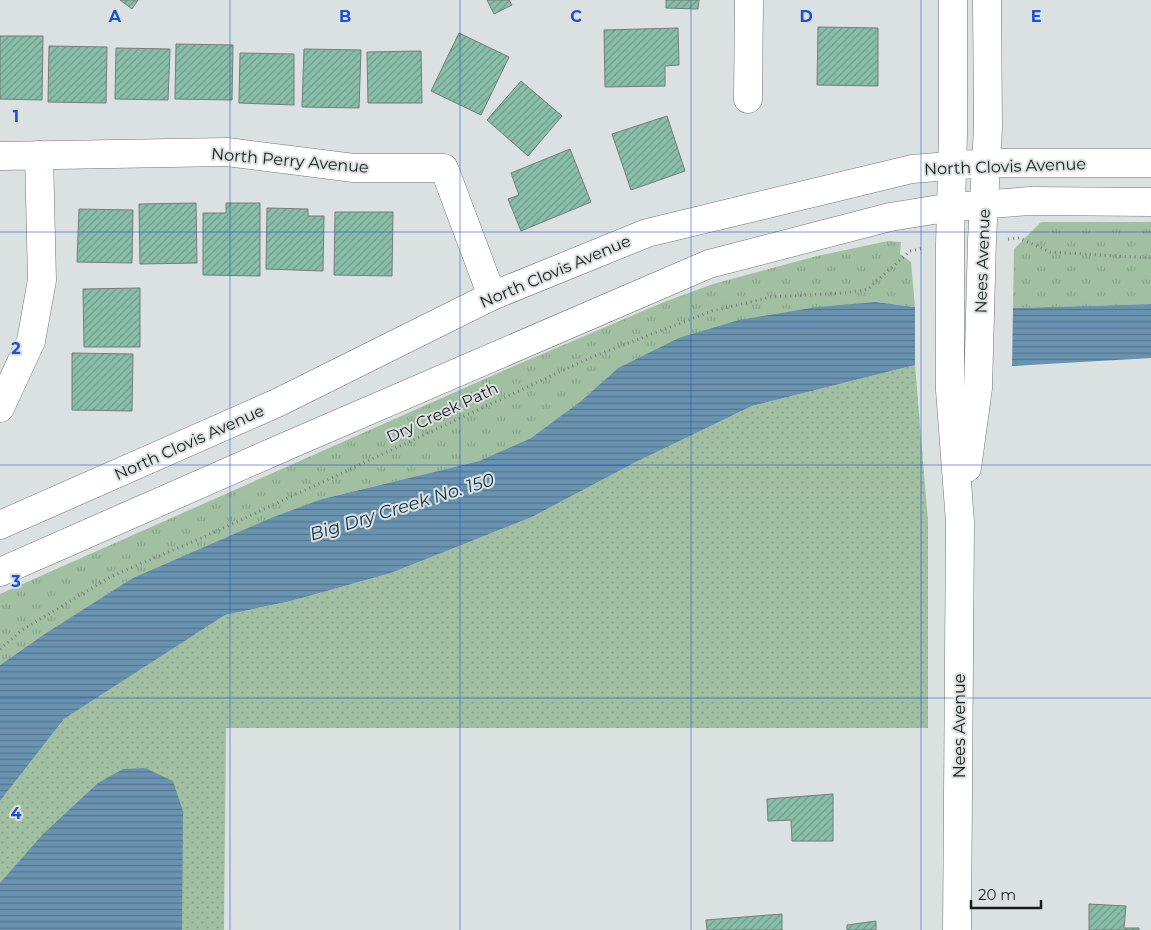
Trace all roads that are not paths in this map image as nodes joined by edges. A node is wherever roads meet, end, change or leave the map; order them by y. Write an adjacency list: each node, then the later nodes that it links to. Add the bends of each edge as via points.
1 (748, 0): 4 (main road)
2 (953, 0): 9 (main road, Nees Avenue)
3 (987, 0): 7 (main road, Nees Avenue)
4 (748, 99)
5 (39, 155): 6 (main road, North Perry Avenue); 13 (main road, North Perry Avenue, via 227,152 354,168 444,168); 14 (main road, via 42,280 31,341)
6 (0, 156)
7 (987, 163): 8 (main road, North Clovis Avenue); 9 (main road, North Clovis Avenue); 11 (main road, Nees Avenue)
8 (1151, 163)
9 (952, 165): 12 (main road, Nees Avenue); 13 (main road, North Clovis Avenue, via 891,173 647,232)
10 (1151, 202): 11 (main road)
11 (984, 204): 12 (main road); 15 (main road, Nees Avenue, via 978,388)
12 (952, 208): 15 (main road, Nees Avenue, via 950,390); 17 (main road, via 890,217 709,264)
13 (492, 296): 16 (main road, North Clovis Avenue, via 277,403)
14 (0, 408)
15 (960, 522): 18 (main road, Nees Avenue)
16 (0, 525)
17 (0, 572)
18 (957, 930)

